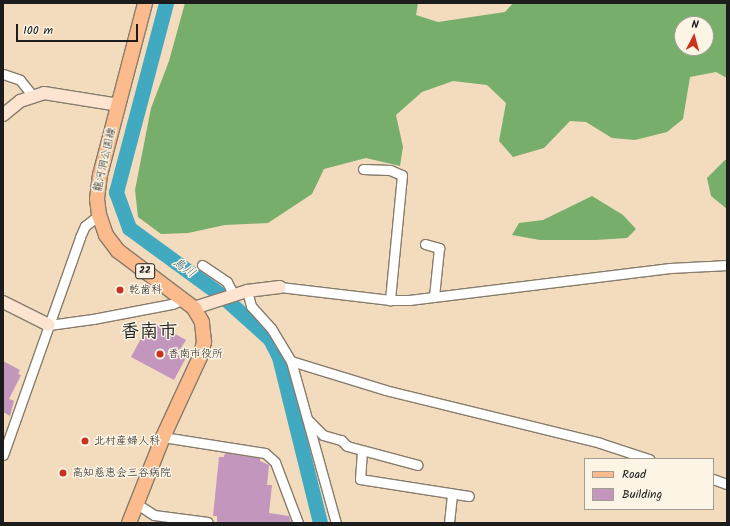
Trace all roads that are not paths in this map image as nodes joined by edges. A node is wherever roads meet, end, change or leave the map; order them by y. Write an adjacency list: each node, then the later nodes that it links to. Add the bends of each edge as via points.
1 (145, 3): 4 (main road, 龍河洞公園線 / 22)
2 (3, 74): 3 (street, via 20,80)
3 (32, 95): 4 (street, via 59,94); 5 (street)
4 (119, 105): 7 (main road, 龍河洞公園線 / 22, via 100,175)
5 (3, 115)
6 (363, 169): 15 (street, via 390,170 402,175)
7 (98, 215): 17 (main road, 龍河洞公園線 / 22, via 106,235 118,251); 18 (street, via 85,226 80,237)
8 (425, 244): 14 (street, via 439,248)
9 (202, 265): 13 (street, via 227,282)
10 (727, 265): 14 (street, via 670,268 503,290)
11 (280, 287): 12 (street); 15 (street)
12 (247, 290): 13 (street); 19 (street, via 251,306 271,328)
13 (233, 294): 17 (street)
14 (434, 296): 15 (street)
15 (390, 300)
16 (3, 302): 18 (street)
17 (193, 304): 18 (street, via 172,304); 21 (main road, 龍河洞公園線 / 22, via 202,322 204,342 200,357)
18 (49, 325): 23 (street)
19 (291, 361): 20 (street); 24 (street, via 385,390 600,444)
20 (307, 418): 22 (street, via 323,435); 34 (street)
21 (163, 437): 30 (main road, 龍河洞公園線 / 22); 33 (street, via 265,453 275,462)
22 (362, 450): 25 (street); 28 (street, via 360,479)
23 (3, 455)
24 (646, 458)
25 (418, 465)
26 (714, 479): 27 (street)
27 (727, 484)
28 (452, 494): 29 (street); 35 (street)
29 (469, 496)
30 (137, 504): 31 (street, via 154,515); 32 (main road, 龍河洞公園線 / 22)
31 (208, 522)
32 (129, 523)
33 (298, 523)
34 (336, 523)
35 (449, 523)

